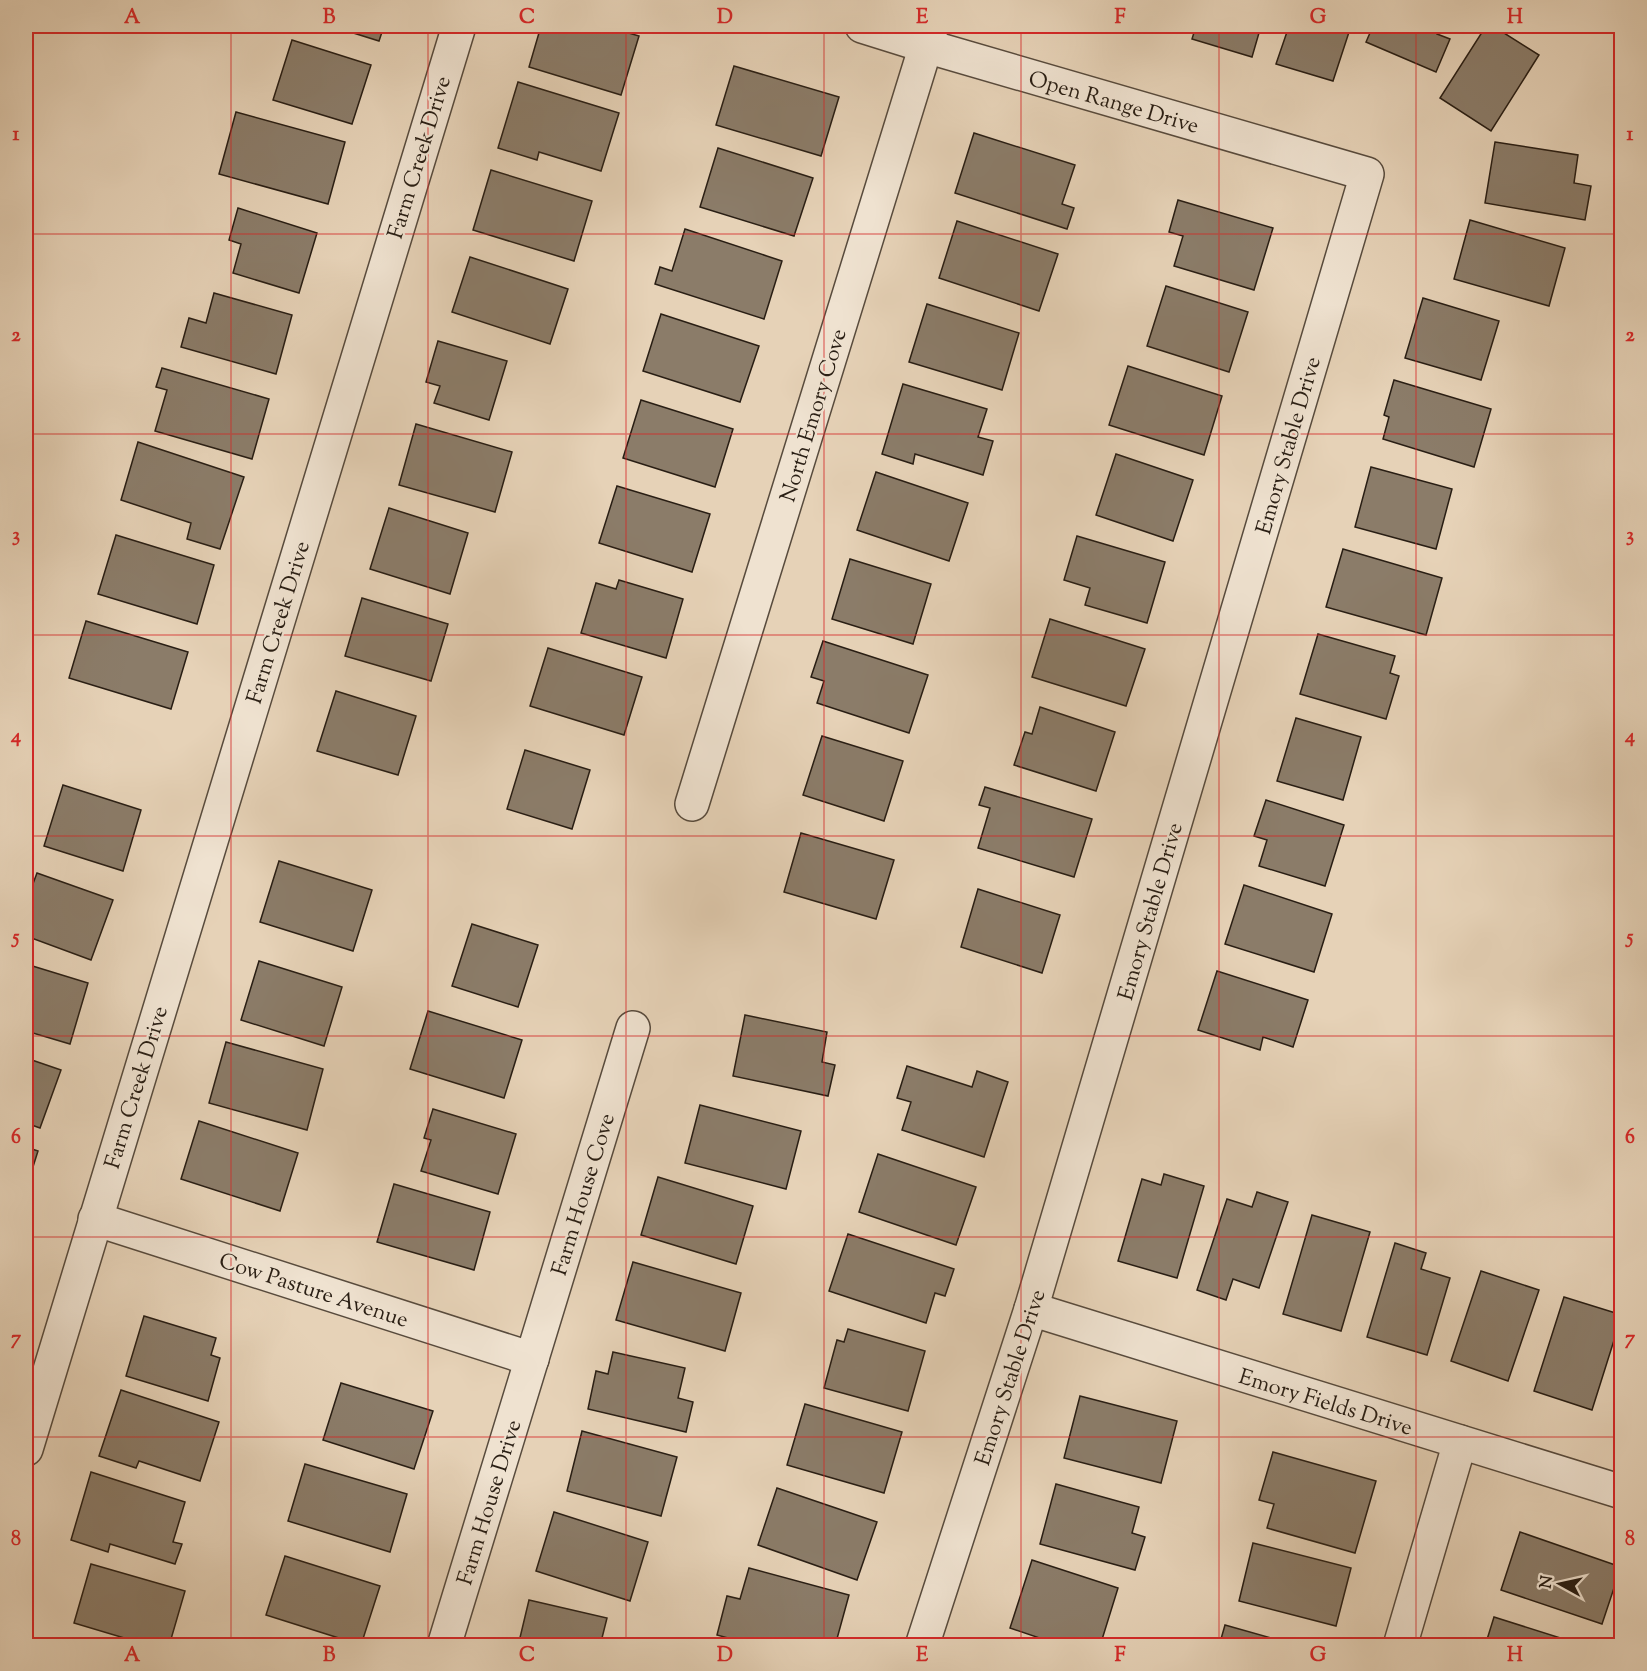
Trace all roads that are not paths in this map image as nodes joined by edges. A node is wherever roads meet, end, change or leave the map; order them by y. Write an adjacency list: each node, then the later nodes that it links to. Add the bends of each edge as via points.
1 (459, 26): 7 (street, Farm Creek Drive)
2 (862, 26): 3 (street, Open Range Drive)
3 (929, 36): 4 (street, Open Range Drive); 5 (street, North Emory Cove)
4 (1367, 174): 8 (street, Emory Stable Drive)
5 (692, 804)
6 (633, 1028): 9 (street, Farm House Cove)
7 (95, 1219): 9 (street, Cow Pasture Avenue); 11 (street, Farm Creek Drive)
8 (1031, 1309): 10 (street, Emory Fields Drive); 14 (street, Emory Stable Drive)
9 (532, 1359): 13 (street, Farm House Drive)
10 (1460, 1442): 12 (street, Emory Fields Drive); 15 (street)
11 (26, 1449)
12 (1622, 1492)
13 (444, 1646)
14 (922, 1646)
15 (1400, 1646)

